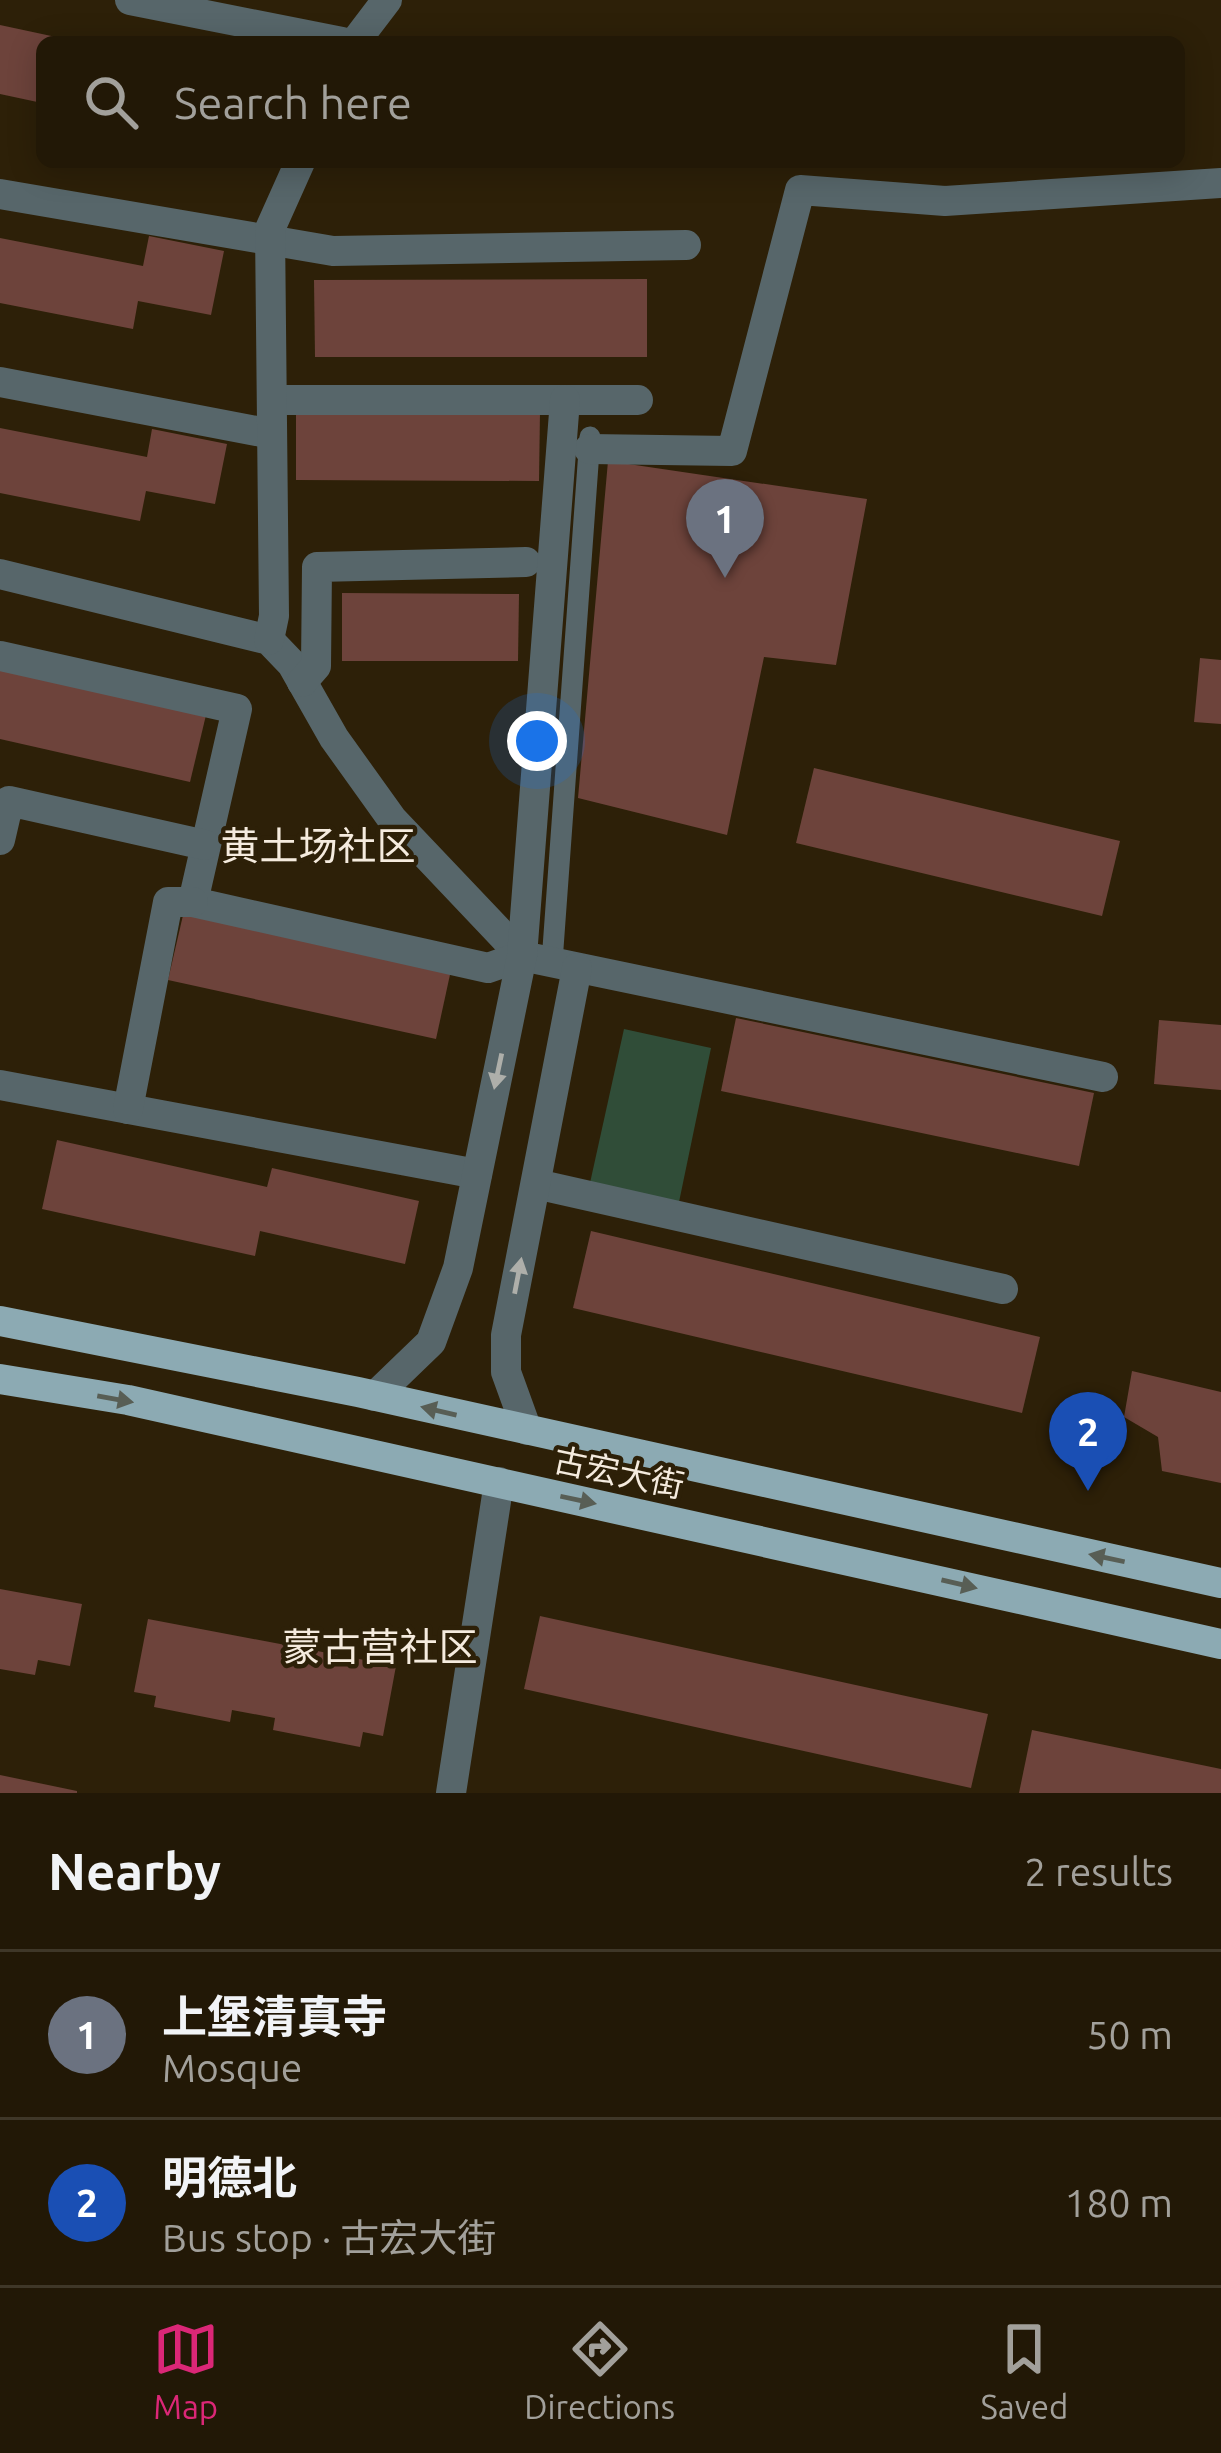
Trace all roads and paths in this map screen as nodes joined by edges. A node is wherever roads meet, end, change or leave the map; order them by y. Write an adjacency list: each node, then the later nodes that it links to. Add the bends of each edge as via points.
1 (130, 0): 3 (street)
2 (387, 0): 4 (street)
3 (312, 36)
4 (360, 36)
5 (297, 168): 8 (street)
6 (1221, 183): 15 (street, via 945,201 800,190 732,451)
7 (0, 194): 8 (street)
8 (270, 243): 9 (street, via 333,251); 11 (street)
9 (686, 245)
10 (0, 382): 14 (street)
11 (272, 400): 12 (street); 14 (street)
12 (565, 400): 13 (street); 24 (street)
13 (638, 400)
14 (272, 434): 18 (street)
15 (590, 443): 24 (lane)
16 (526, 562): 20 (street, via 317,567 316,666)
17 (0, 574): 18 (street)
18 (268, 640): 20 (street)
19 (0, 656): 22 (street, via 237,709)
20 (302, 682): 24 (street, via 392,819)
21 (0, 840): 22 (street, via 9,801)
22 (205, 844): 23 (street)
23 (194, 902): 24 (street, via 488,968); 27 (street, via 168,902)
24 (550, 962): 25 (street); 28 (street, one-way to 28); 29 (street)
25 (1102, 1076)
26 (0, 1085): 27 (street)
27 (128, 1109): 28 (street)
28 (477, 1174): 33 (street, via 458,1268 431,1342)
29 (536, 1184): 30 (street); 34 (street, one-way to 29, via 506,1372 506,1336)
30 (1003, 1289)
31 (0, 1321): 33 (main road, 古宏大街)
32 (0, 1379): 35 (main road, 古宏大街, one-way to 35)
33 (375, 1396): 34 (main road, 古宏大街, one-way to 33)
34 (527, 1430): 36 (main road, 古宏大街)
35 (499, 1482): 37 (main road, 古宏大街, one-way to 37); 40 (street)
36 (766, 1483): 37 (main road); 38 (main road, 古宏大街, one-way to 36)
37 (755, 1539): 39 (main road, 古宏大街, one-way to 39)
38 (1221, 1583)
39 (1221, 1644)
40 (451, 1793)

